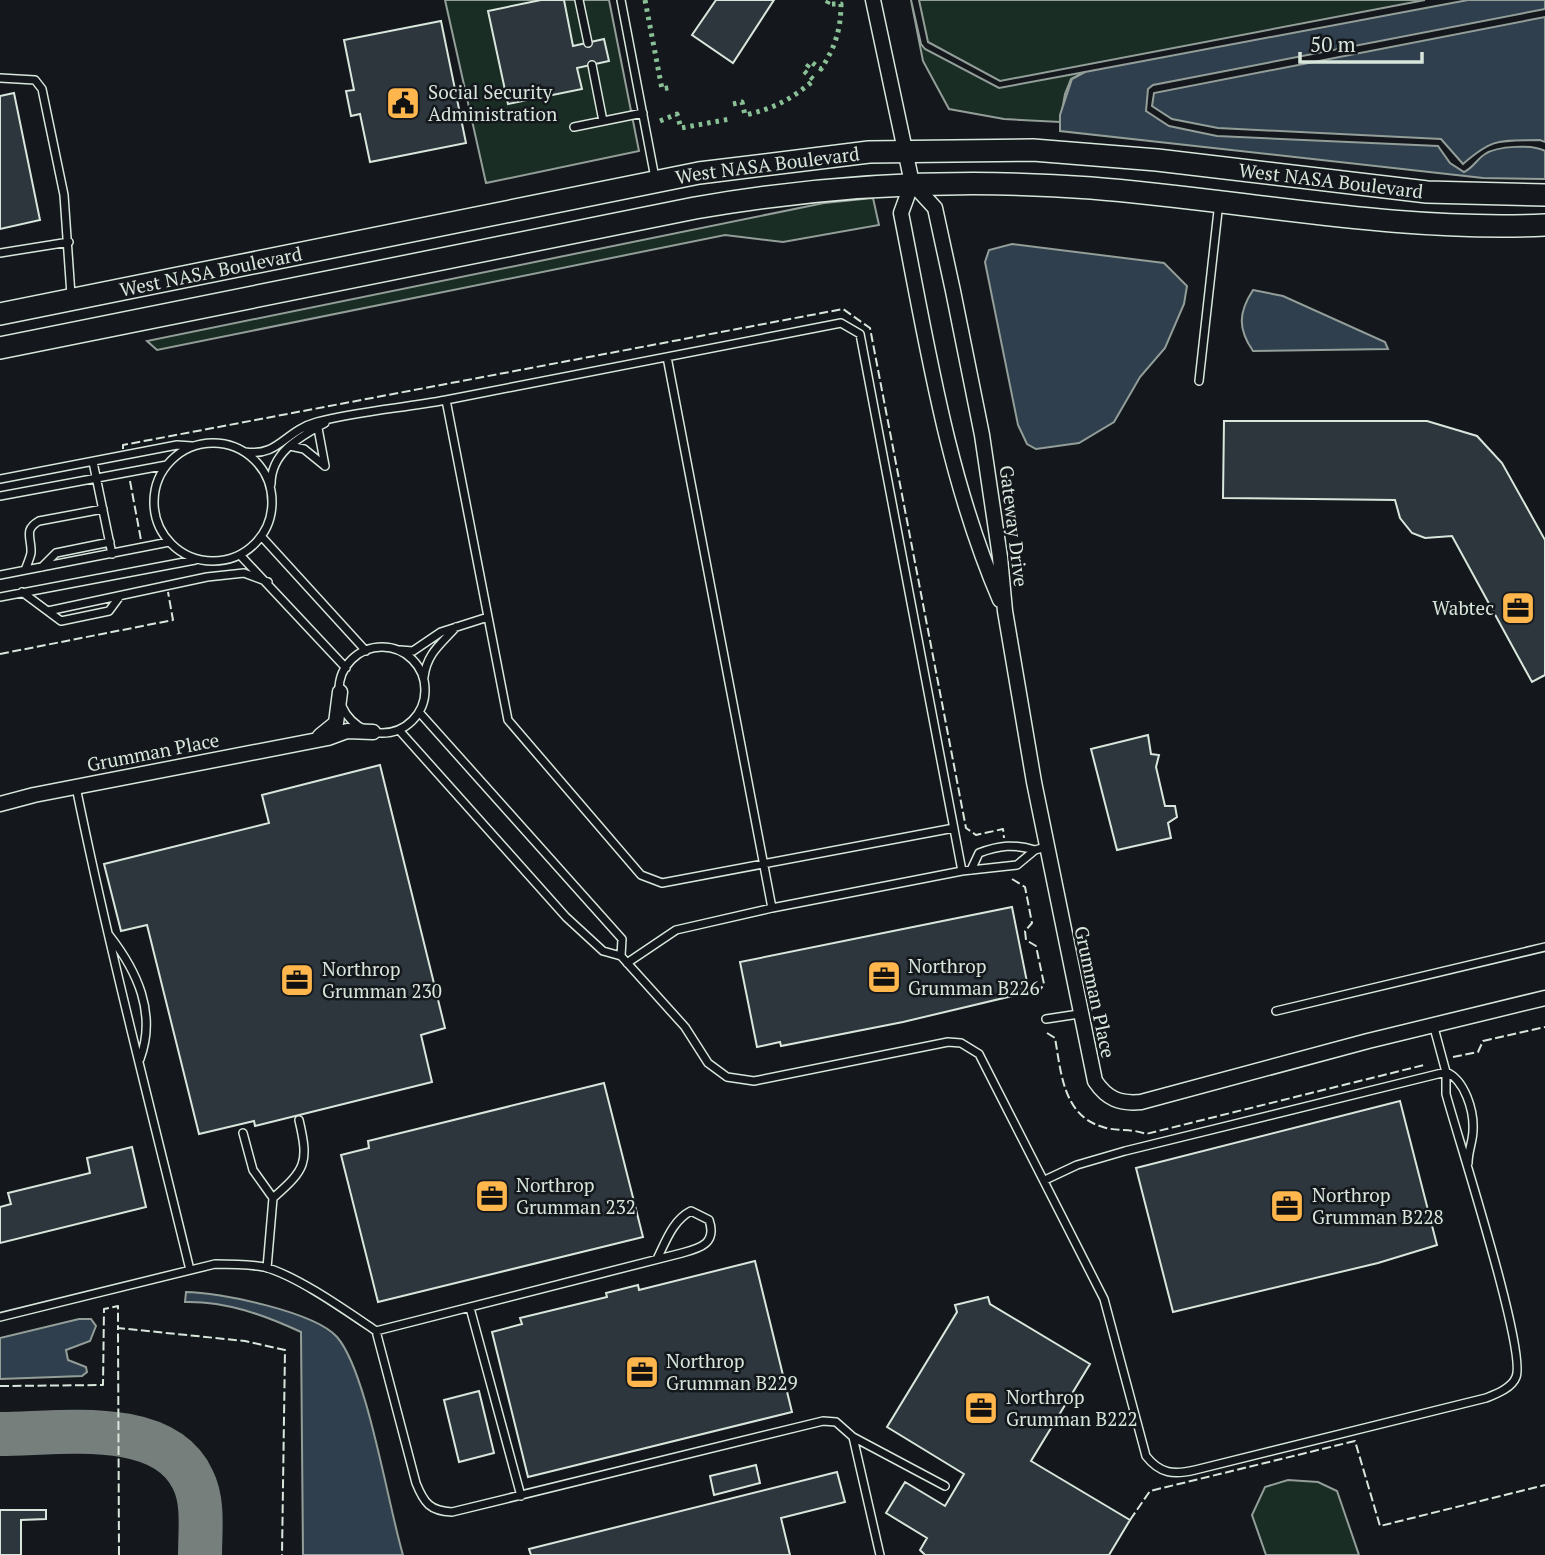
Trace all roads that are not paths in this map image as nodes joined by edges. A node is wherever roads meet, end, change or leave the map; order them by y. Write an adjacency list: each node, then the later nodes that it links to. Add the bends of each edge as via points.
1 (579, 0): 4 (lane)
2 (621, 0): 7 (lane)
3 (873, 0): 10 (street, Gateway Drive)
4 (588, 43)
5 (592, 65): 8 (lane)
6 (0, 78): 16 (lane, via 35,80 42,89)
7 (643, 113): 8 (lane); 11 (lane)
8 (603, 121): 9 (lane)
9 (574, 127)
10 (905, 149): 11 (main road, West NASA Boulevard, via 771,162); 12 (street, Gateway Drive); 13 (main road, West NASA Boulevard, via 1078,153 1427,192)
11 (656, 181): 18 (main road, West NASA Boulevard)
12 (912, 183): 14 (main road, West NASA Boulevard, via 1049,185); 20 (main road, West NASA Boulevard, via 718,204); 51 (street, Gateway Drive, via 935,208 982,435); 51 (street, Gateway Drive, via 901,213 945,431 970,527)
13 (1545, 195)
14 (1219, 202): 15 (main road, West NASA Boulevard, via 1420,223); 24 (lane)
15 (1545, 225)
16 (69, 242): 17 (lane); 19 (lane)
17 (0, 253)
18 (171, 280): 19 (main road, West NASA Boulevard); 20 (main road)
19 (72, 300): 21 (main road, West NASA Boulevard)
20 (177, 312): 22 (main road, West NASA Boulevard)
21 (0, 314)
22 (0, 348)
23 (667, 357): 25 (lane); 65 (lane, via 841,323 860,334); 67 (lane)
24 (1199, 381)
25 (446, 400): 26 (lane); 52 (lane)
26 (318, 425): 28 (lane); 28 (lane, via 325,466 304,449); 29 (lane, via 292,431 274,449 260,454)
27 (193, 446): 29 (lane, via 219,443); 30 (lane); 31 (lane)
28 (290, 446): 34 (lane, via 276,458)
29 (244, 451): 34 (lane, via 266,475)
30 (93, 462): 32 (lane); 33 (lane)
31 (167, 465): 32 (lane); 39 (lane, via 154,496 157,521)
32 (97, 477): 35 (lane); 36 (lane)
33 (0, 479)
34 (271, 491): 37 (lane, via 268,528)
35 (0, 496)
36 (103, 509): 38 (lane); 44 (lane, via 31,525 31,553)
37 (262, 537): 41 (lane); 54 (lane)
38 (110, 542): 40 (lane); 43 (lane, via 56,553)
39 (169, 542): 40 (lane); 42 (lane)
40 (112, 554): 43 (lane)
41 (240, 555): 42 (lane, via 219,561); 46 (lane)
42 (198, 559): 47 (lane)
43 (42, 567): 44 (lane)
44 (25, 570): 45 (lane)
45 (0, 575)
46 (268, 582): 48 (lane, via 244,573); 56 (lane)
47 (22, 592): 49 (lane); 50 (lane)
48 (120, 596): 50 (lane); 50 (lane, via 109,611 61,621)
49 (0, 597)
50 (48, 611)
51 (1005, 611): 66 (street, Grumman Place)
52 (488, 617): 53 (lane); 67 (lane, via 509,720 641,875 662,883)
53 (457, 626): 55 (lane, via 413,651); 57 (lane, via 433,650)
54 (366, 650): 55 (lane); 56 (lane)
55 (397, 650): 57 (lane, via 418,666)
56 (346, 668): 58 (lane)
57 (424, 678): 59 (lane)
58 (340, 692): 61 (lane, via 350,718); 62 (street, via 336,723)
59 (419, 712): 60 (lane); 72 (lane, via 622,939)
60 (399, 730): 61 (lane); 72 (lane, via 566,917 603,951)
61 (373, 732): 62 (street, Grumman Place, via 347,731)
62 (313, 741): 63 (street, Grumman Place)
63 (76, 787): 64 (street, Grumman Place); 70 (lane)
64 (0, 804)
65 (954, 828): 67 (lane); 68 (lane)
66 (1041, 849): 68 (lane, via 1017,865); 68 (lane, via 1014,844 992,848 978,853); 76 (street, Grumman Place)
67 (765, 863): 69 (lane)
68 (967, 870): 69 (lane)
69 (772, 908): 73 (lane, via 676,930)
70 (106, 932): 79 (lane); 79 (lane, via 136,974 147,1023)
71 (1545, 947): 75 (lane)
72 (621, 956): 73 (lane)
73 (627, 963): 84 (lane, via 685,1027 708,1063 742,1081 948,1042 970,1048 987,1067)
74 (1545, 998): 78 (street, Grumman Place)
75 (1276, 1012)
76 (1079, 1014): 77 (lane); 78 (street, Grumman Place, via 1095,1081 1108,1097 1131,1103)
77 (1046, 1019)
78 (1433, 1024): 80 (lane)
79 (140, 1059): 88 (lane)
80 (1446, 1072): 83 (lane, via 1446,1094); 83 (lane, via 1455,1076 1465,1093 1472,1119); 84 (lane, via 1125,1152 1077,1165)
81 (299, 1120): 85 (lane, via 306,1157 302,1170)
82 (243, 1133): 85 (lane, via 253,1171)
83 (1467, 1167): 84 (lane, via 1518,1362 1509,1386 1486,1398 1179,1474 1154,1466 1146,1456 1107,1308)
84 (1045, 1180)
85 (273, 1198): 87 (lane)
86 (657, 1259): 86 (lane, via 701,1248 711,1240 709,1220 691,1211 683,1215); 89 (lane)
87 (267, 1268): 88 (lane, via 241,1263); 91 (lane)
88 (190, 1270): 90 (lane)
89 (470, 1308): 91 (lane); 94 (lane)
90 (0, 1317)
91 (376, 1331): 94 (lane, via 424,1503 437,1511 452,1512)
92 (853, 1437): 93 (lane); 94 (lane, via 836,1422 824,1421); 95 (lane)
93 (945, 1486)
94 (521, 1496)
95 (880, 1555)

